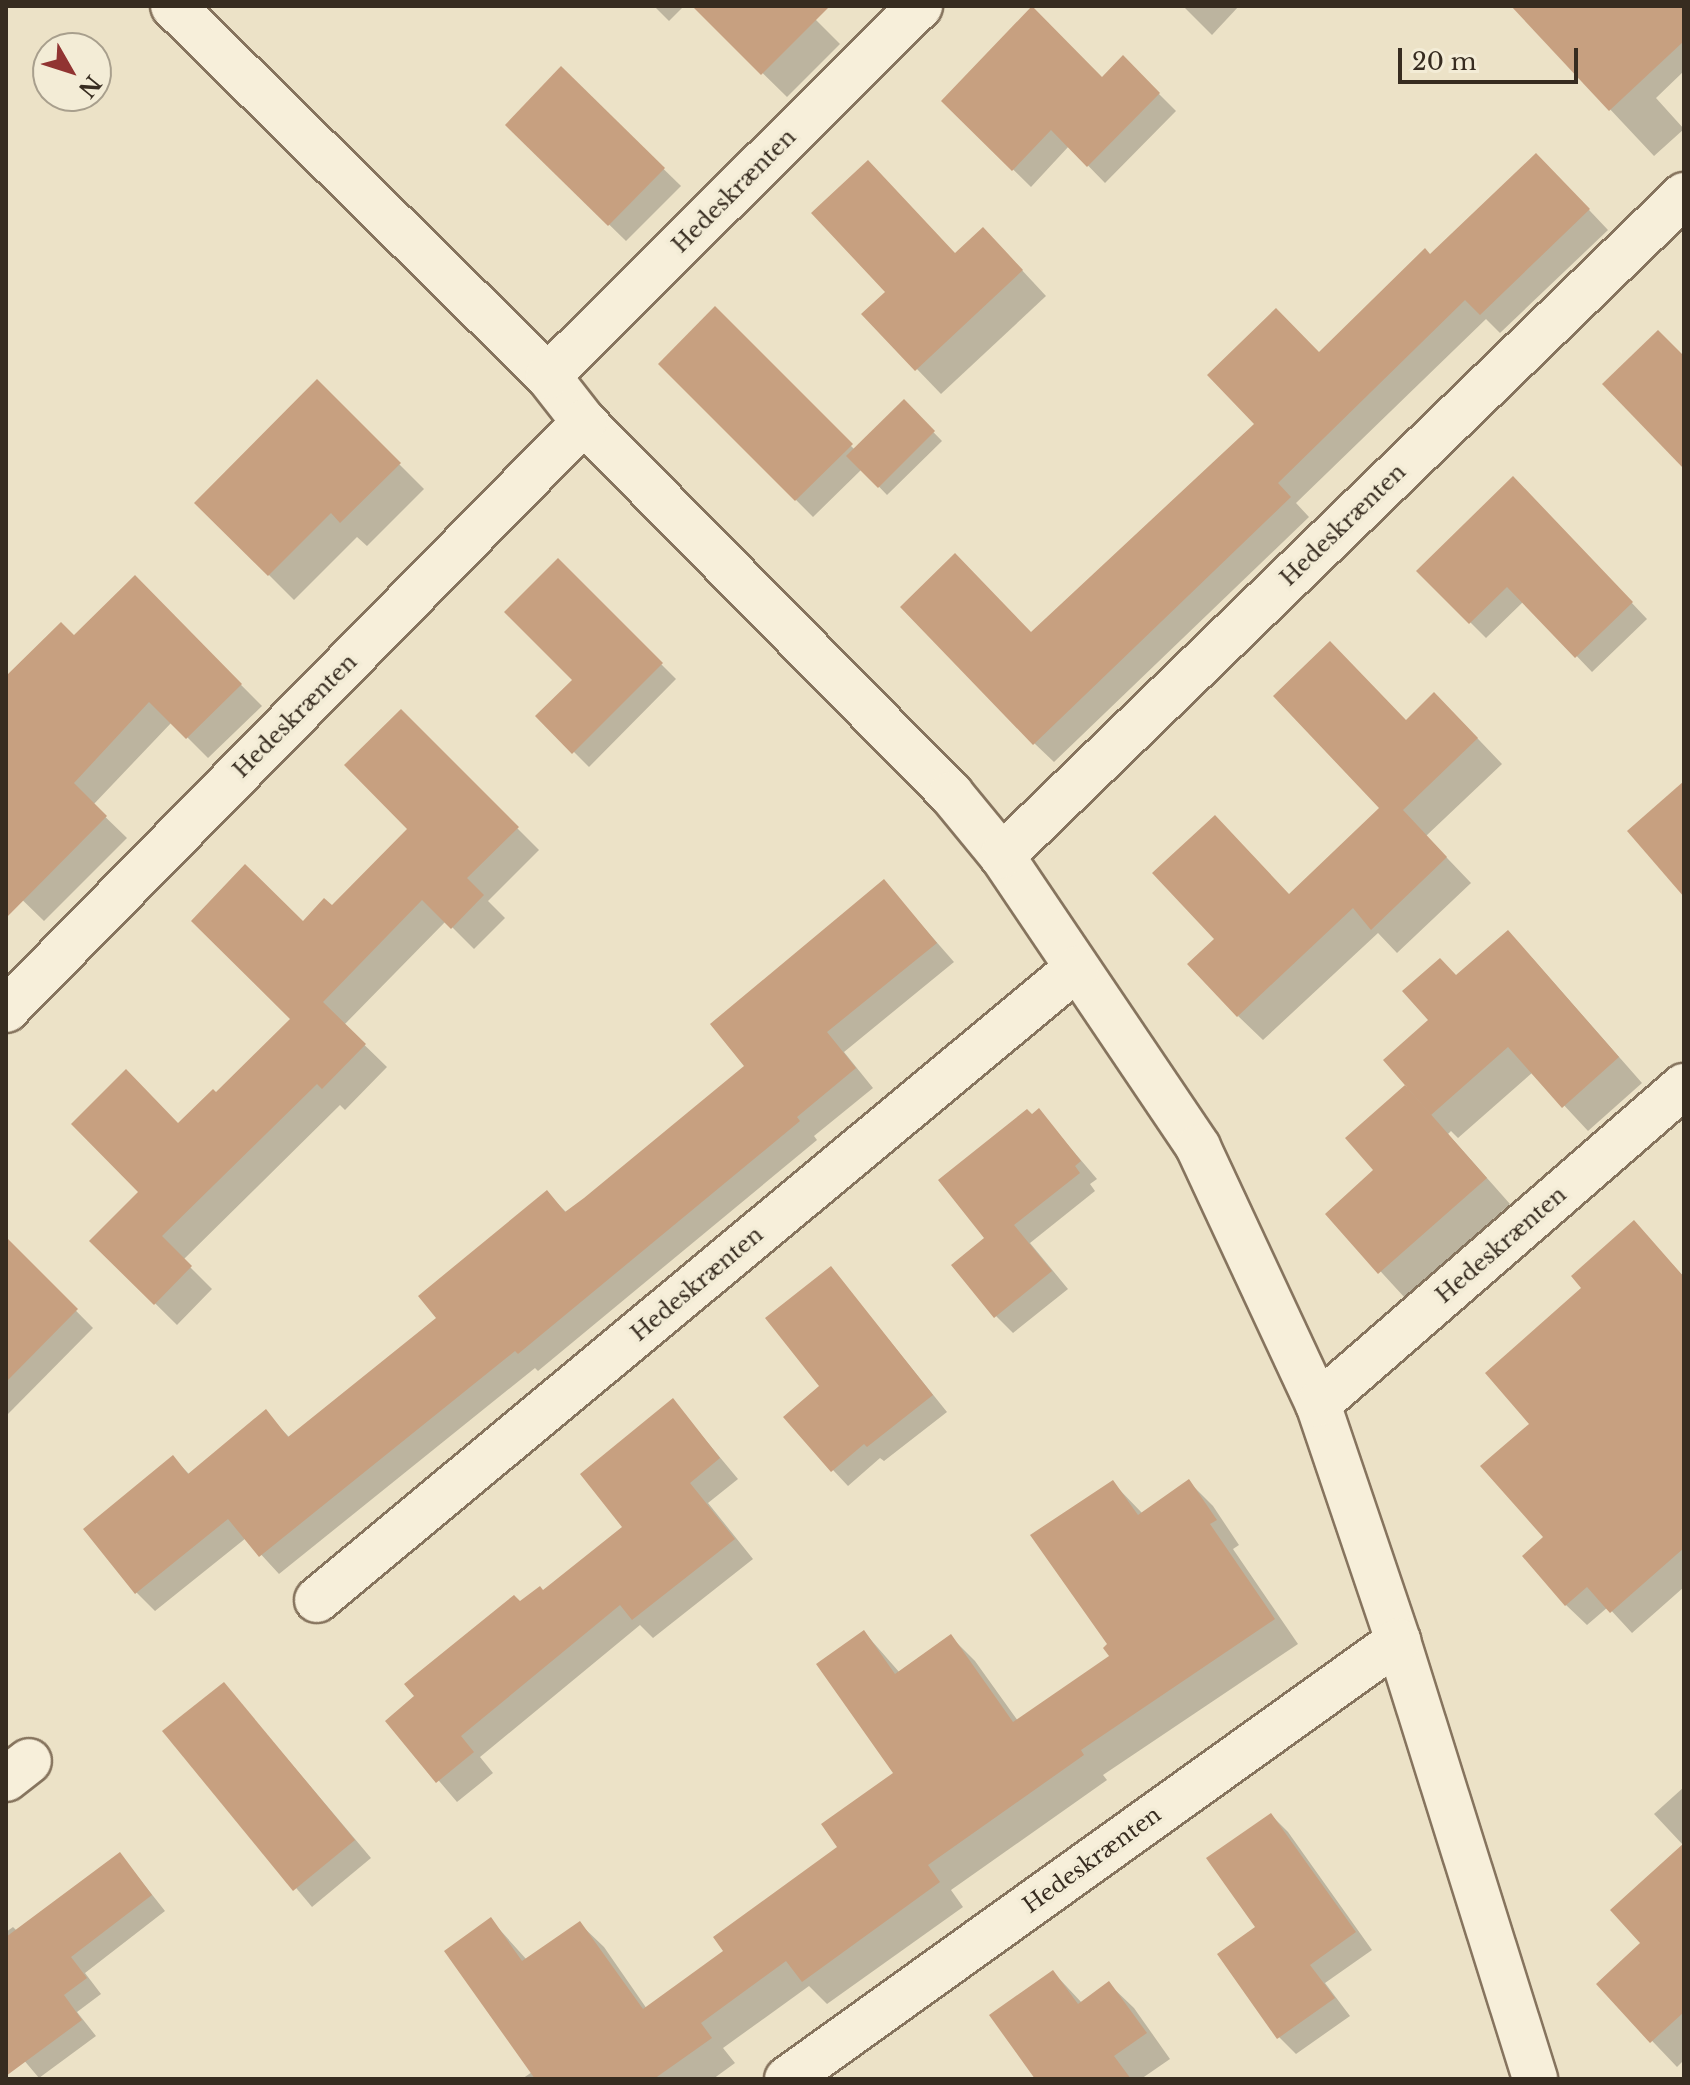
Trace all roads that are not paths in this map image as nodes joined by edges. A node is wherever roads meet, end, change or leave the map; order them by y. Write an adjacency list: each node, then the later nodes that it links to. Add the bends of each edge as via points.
1 (173, 6): 4 (street)
2 (920, 6): 4 (street, Hedeskrænten)
3 (1684, 195): 6 (street, Hedeskrænten)
4 (548, 376): 5 (street)
5 (584, 422): 6 (street, via 951,794); 8 (street, Hedeskrænten)
6 (1002, 856): 7 (street)
7 (1077, 968): 10 (street, via 1198,1147); 11 (street, Hedeskrænten)
8 (6, 1010)
9 (1684, 1086): 10 (street, Hedeskrænten)
10 (1318, 1404): 12 (street)
11 (317, 1600)
12 (1398, 1641): 13 (street, Hedeskrænten); 14 (street)
13 (787, 2079)
14 (1535, 2079)

